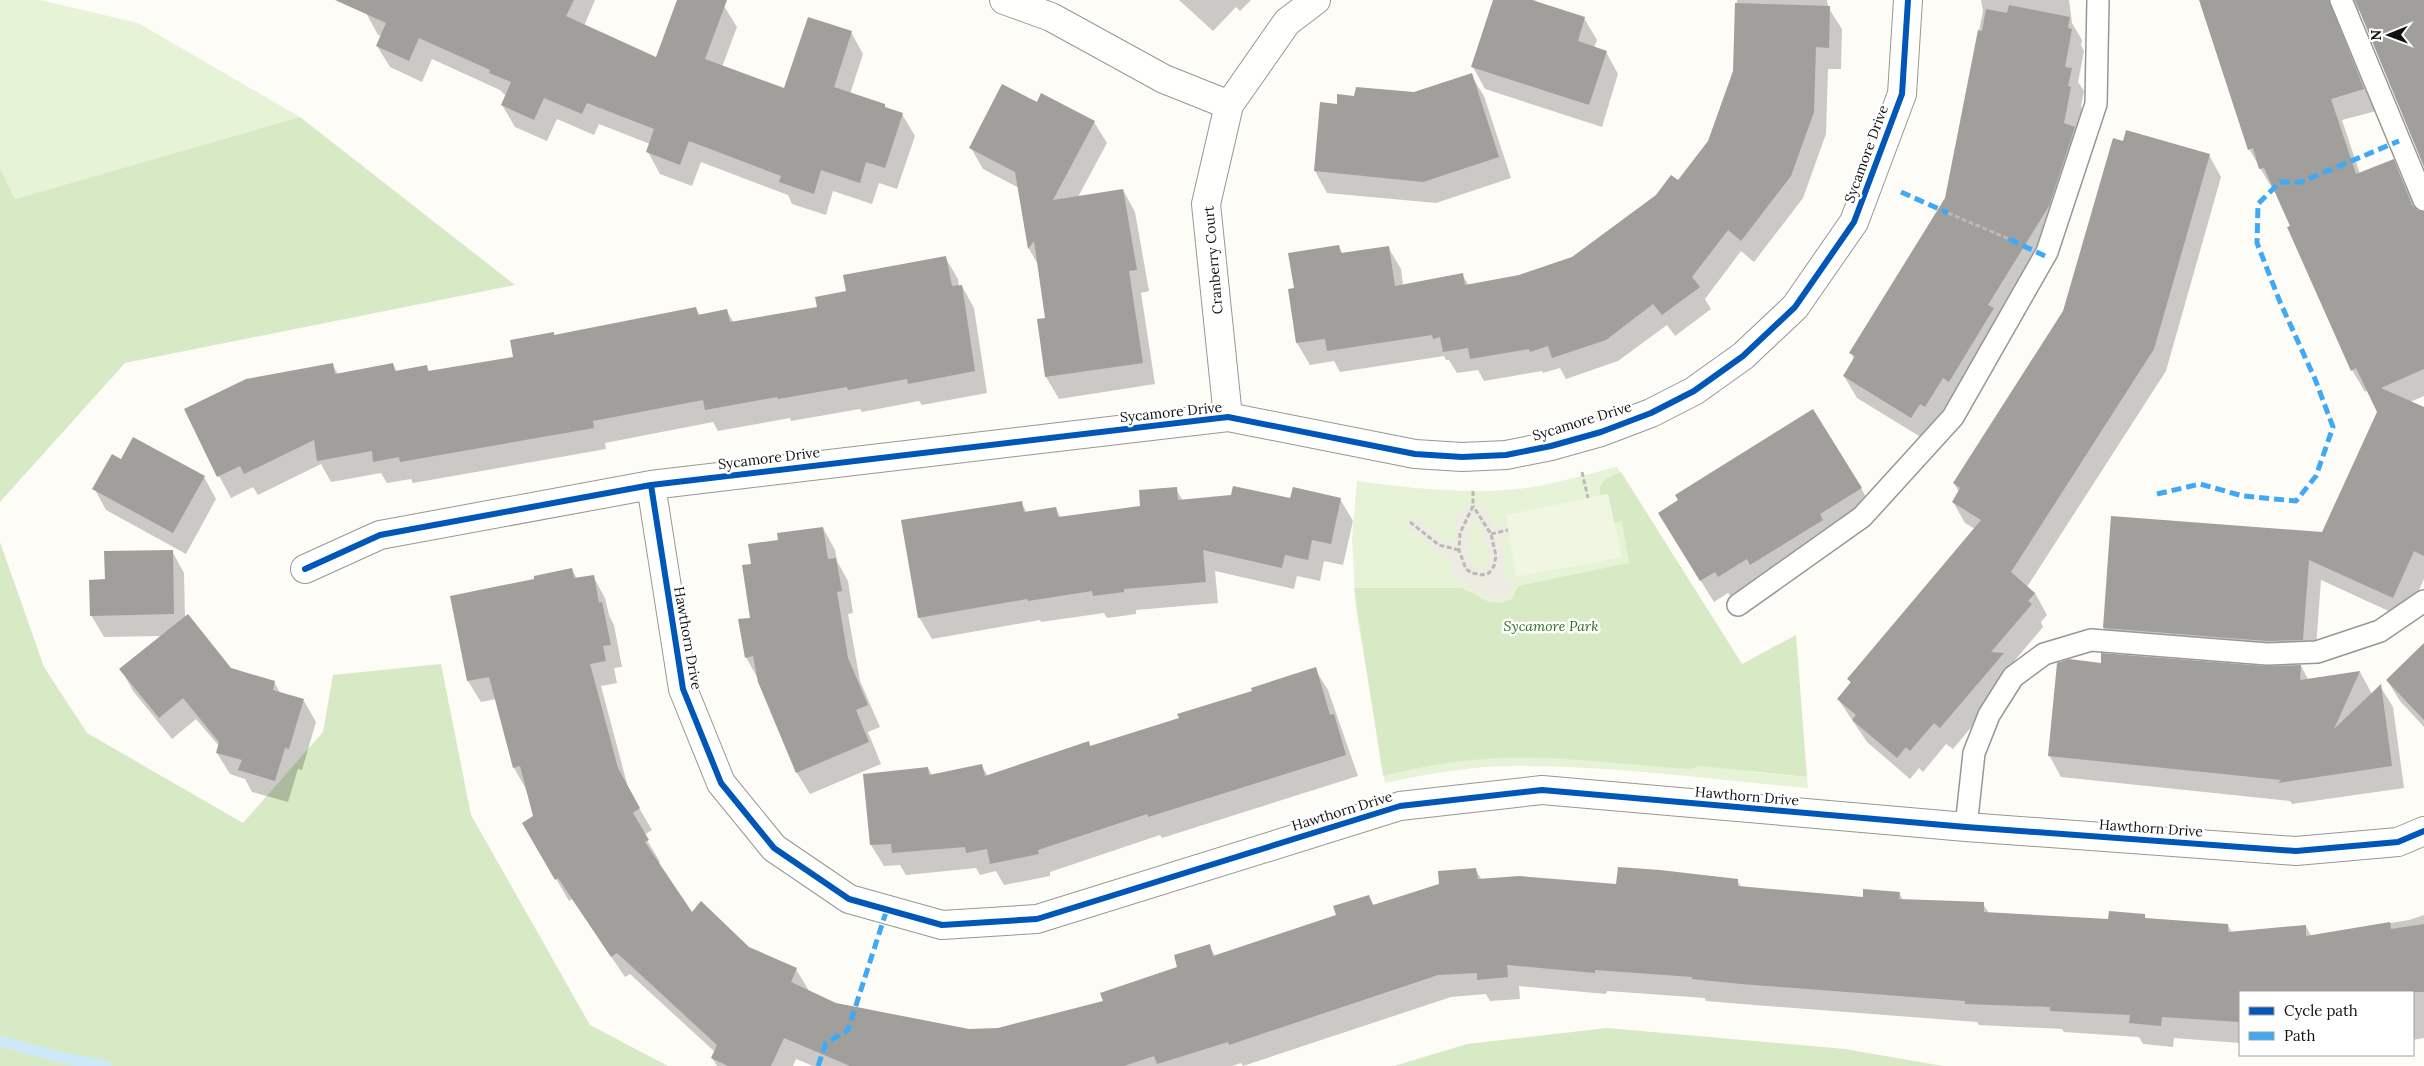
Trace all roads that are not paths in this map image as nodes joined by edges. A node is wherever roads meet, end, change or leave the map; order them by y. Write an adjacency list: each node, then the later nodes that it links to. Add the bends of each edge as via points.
1 (1004, 0): 6 (street, via 1050,17 1164,79)
2 (1316, 0): 6 (street, Cranberry Court, via 1287,22)
3 (1908, 0): 8 (street, Sycamore Drive, via 1902,94 1854,222 1795,307 1743,356 1694,391 1651,413 1601,432 1506,455 1415,454)
4 (2098, 0): 12 (lane, via 2096,104 2047,252 1953,417 1862,517)
5 (2341, 0): 7 (lane)
6 (1229, 105): 8 (street, Cranberry Court, via 1206,204)
7 (2424, 200)
8 (1228, 417): 9 (street, Sycamore Drive)
9 (651, 485): 10 (street, Sycamore Drive, via 380,535); 13 (street, Hawthorn Drive, via 682,689 721,783 774,848 849,899 942,925 1037,919 1400,806 1542,790)
10 (305, 569)
11 (2424, 601): 13 (lane, via 2380,631 2317,652 2267,654 2091,640 2044,654 2013,677 1989,715 1974,753)
12 (1738, 605)
13 (1966, 827): 14 (street, Hawthorn Drive, via 2296,851 2398,842)
14 (2424, 831)

